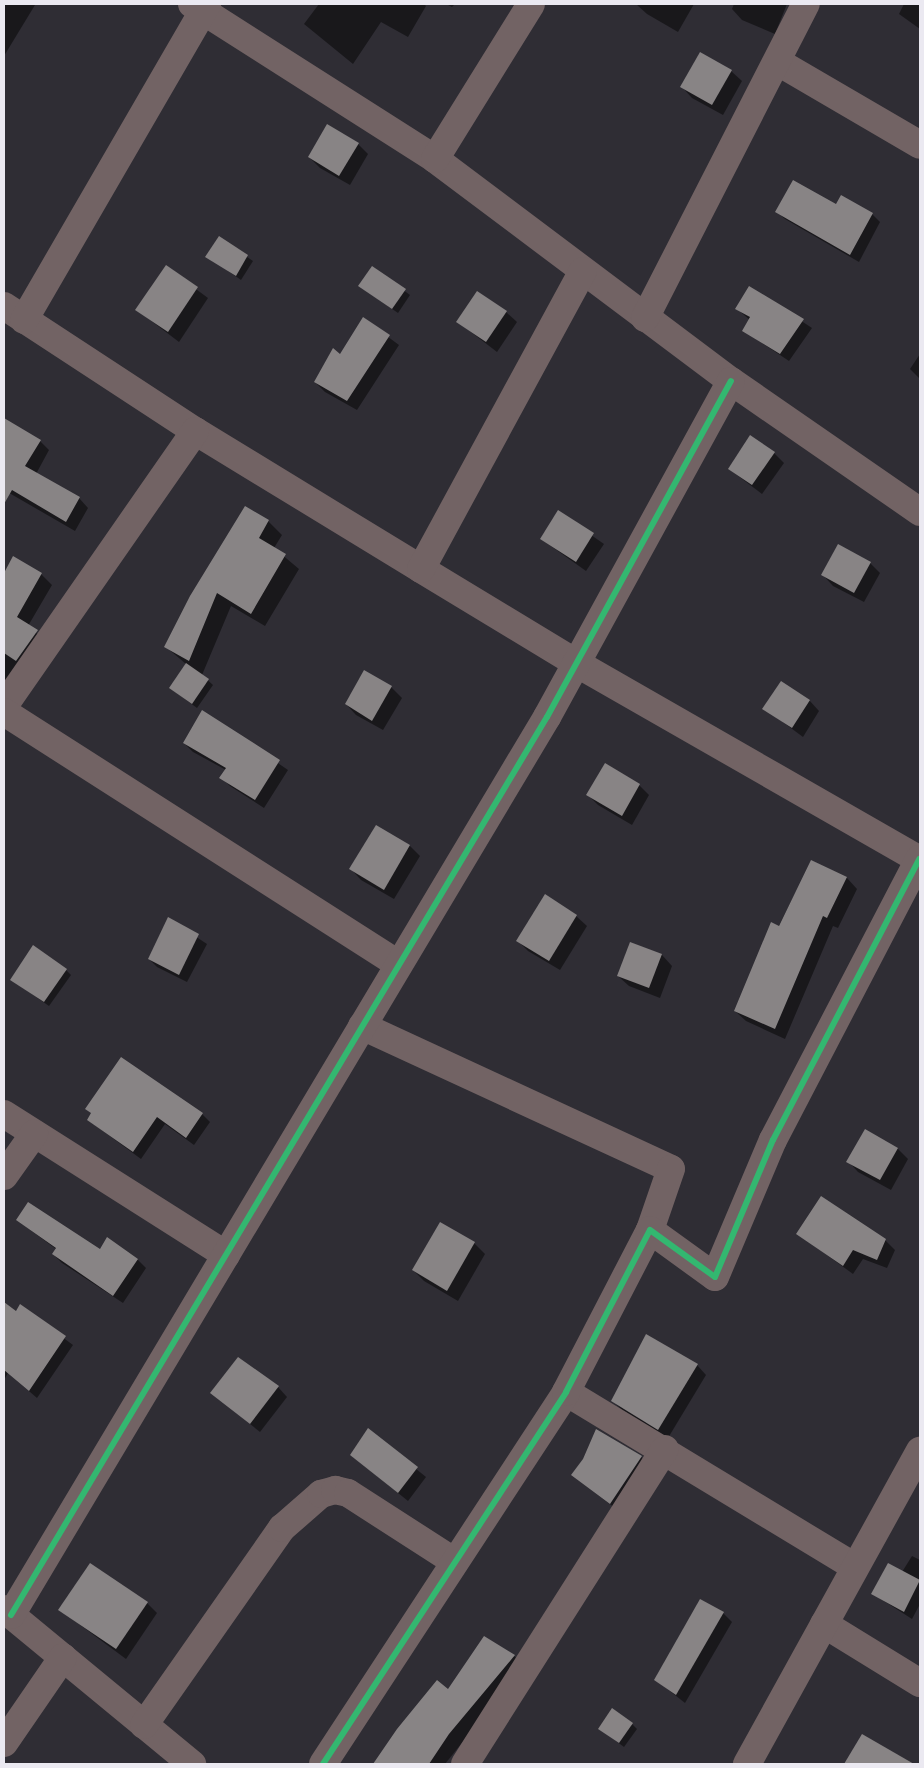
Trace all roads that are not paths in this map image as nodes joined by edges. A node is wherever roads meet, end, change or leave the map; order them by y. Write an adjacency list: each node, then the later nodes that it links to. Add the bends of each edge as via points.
1 (531, 4): 6 (street)
2 (806, 4): 4 (street)
3 (201, 6): 6 (street); 8 (street)
4 (778, 62): 5 (street); 9 (street)
5 (920, 145)
6 (435, 159): 7 (street)
7 (582, 271): 9 (street); 13 (street)
8 (14, 313): 11 (street)
9 (645, 318): 10 (street)
10 (731, 381): 12 (street); 14 (street)
11 (195, 431): 13 (street); 15 (street)
12 (920, 512)
13 (422, 570): 14 (street)
14 (576, 663): 17 (street); 18 (street)
15 (4, 706)
16 (4, 712): 18 (street)
17 (919, 860): 23 (street, via 773,1140 715,1277)
18 (398, 964): 19 (street)
19 (362, 1026): 23 (street, via 671,1169); 24 (street)
20 (4, 1114): 21 (street)
21 (34, 1134): 22 (street); 24 (street)
22 (4, 1176)
23 (650, 1230): 25 (street)
24 (226, 1255): 30 (street)
25 (566, 1392): 26 (street); 28 (street)
26 (665, 1449): 29 (street); 38 (street)
27 (920, 1451): 29 (street)
28 (455, 1562): 34 (street, via 348,1493 334,1490 321,1494 282,1528); 37 (street)
29 (855, 1566): 31 (street)
30 (7, 1612): 32 (street)
31 (824, 1624): 33 (street); 39 (street)
32 (63, 1657): 34 (street); 35 (street)
33 (920, 1683)
34 (144, 1725): 36 (street)
35 (4, 1743)
36 (192, 1764)
37 (323, 1764)
38 (465, 1764)
39 (747, 1764)

